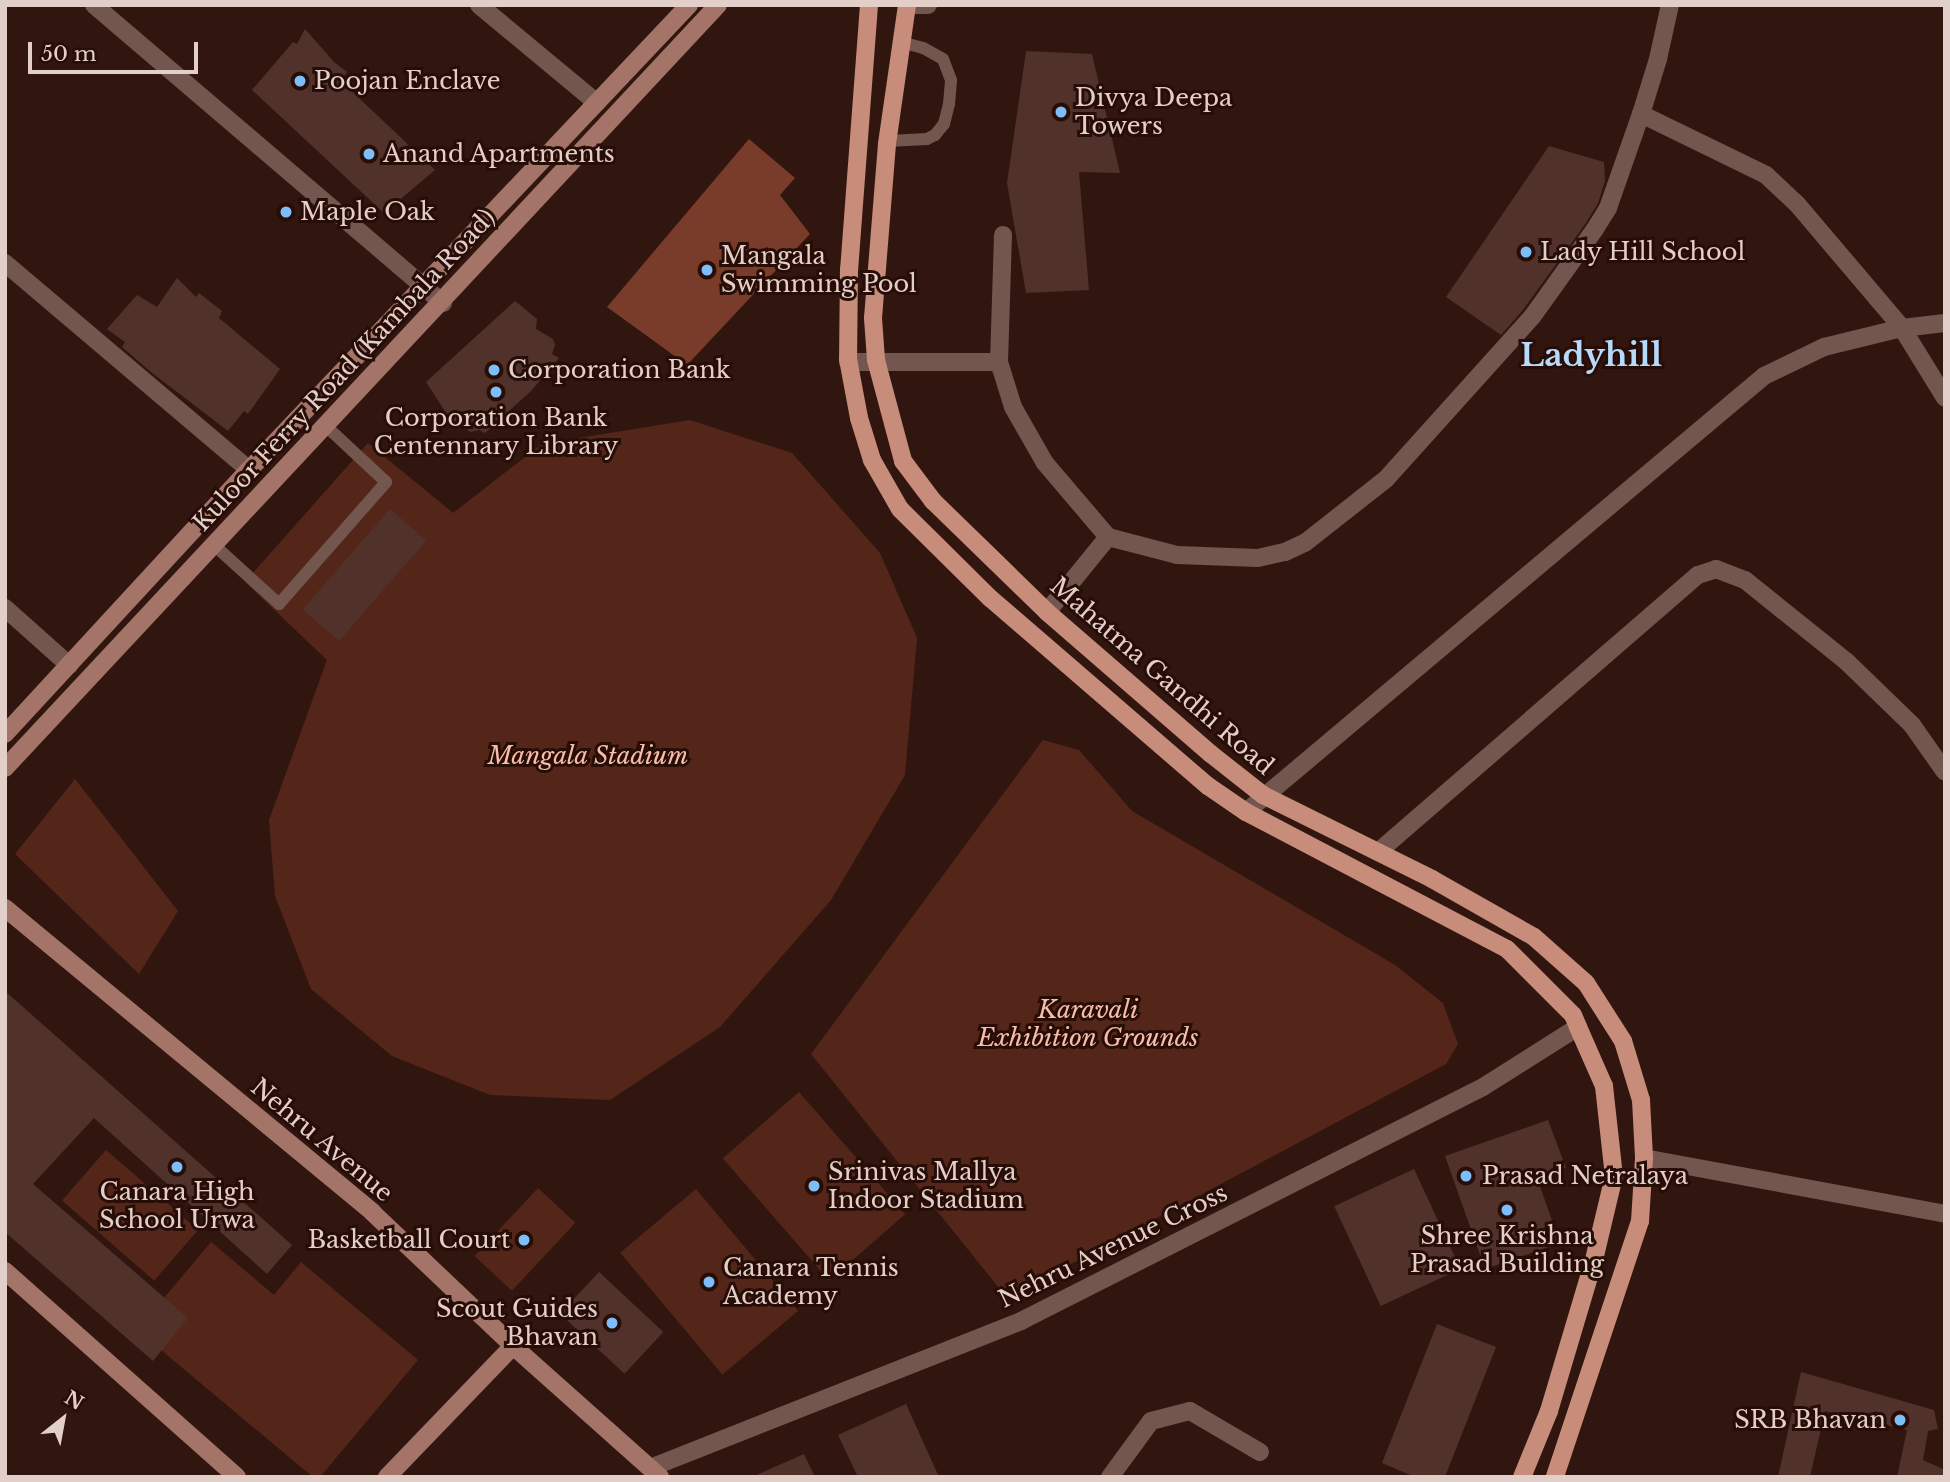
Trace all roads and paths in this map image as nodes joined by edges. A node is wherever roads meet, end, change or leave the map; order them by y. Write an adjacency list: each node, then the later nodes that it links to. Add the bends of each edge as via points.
1 (94, 5): 16 (street)
2 (479, 5): 11 (street)
3 (689, 5): 11 (main road, Kuloor Ferry Road (Kambala Road))
4 (718, 5): 17 (main road, Kuloor Ferry Road (Kambala Road))
5 (869, 5): 21 (main road, Mahatma Gandhi Road, via 849,269)
6 (907, 5): 10 (main road, Mahatma Gandhi Road)
7 (916, 5): 8 (street)
8 (928, 5)
9 (1670, 5): 12 (street)
10 (901, 42): 13 (main road, Mahatma Gandhi Road); 13 (lane, via 943,59 951,80 949,104 944,124 935,135)
11 (597, 103): 16 (main road, Kuloor Ferry Road (Kambala Road))
12 (1641, 114): 19 (street, via 1766,175 1797,204); 26 (street, via 1608,208 1532,317 1387,479 1332,523 1285,552 1258,558 1177,555)
13 (888, 141): 20 (main road, Mahatma Gandhi Road, via 873,318)
14 (1003, 235): 22 (street)
15 (5, 263): 25 (street)
16 (425, 287): 17 (street); 25 (main road, Kuloor Ferry Road (Kambala Road))
17 (443, 303): 24 (main road, Kuloor Ferry Road (Kambala Road))
18 (1945, 323): 19 (street)
19 (1902, 328): 23 (street); 34 (street, via 1824,347 1764,376)
20 (876, 360): 21 (street); 22 (street); 29 (main road, Mahatma Gandhi Road, via 903,461 933,502)
21 (848, 362): 35 (main road, Mahatma Gandhi Road, via 872,460 900,509 990,598 1208,786)
22 (999, 362): 26 (street, via 1013,407 1033,445)
23 (1945, 398)
24 (326, 426): 27 (main road, Kuloor Ferry Road (Kambala Road)); 27 (lane, via 386,482 279,604)
25 (249, 470): 30 (main road, Kuloor Ferry Road (Kambala Road))
26 (1108, 537): 29 (street)
27 (214, 545): 32 (main road, Kuloor Ferry Road (Kambala Road))
28 (5, 608): 30 (street)
29 (1047, 611): 34 (main road, Mahatma Gandhi Road)
30 (69, 664): 31 (main road, Kuloor Ferry Road (Kambala Road))
31 (5, 734)
32 (5, 768)
33 (1945, 772): 36 (street, via 1912,725 1847,662 1745,580 1716,569 1698,575)
34 (1263, 795): 35 (street); 36 (main road, Mahatma Gandhi Road)
35 (1246, 812): 38 (main road, Mahatma Gandhi Road, via 1507,949 1573,1015)
36 (1378, 852): 39 (main road, Mahatma Gandhi Road, via 1534,937 1586,983 1623,1041 1641,1100)
37 (5, 908): 42 (main road, Nehru Avenue, via 372,1212)
38 (1578, 1027): 44 (street, Nehru Avenue Cross, via 1483,1087 1021,1321); 48 (main road, Mahatma Gandhi Road, via 1604,1086 1614,1176 1549,1411)
39 (1644, 1158): 40 (street); 49 (main road, Mahatma Gandhi Road, via 1640,1221)
40 (1945, 1214)
41 (5, 1271): 45 (main road)
42 (513, 1346): 44 (main road, Nehru Avenue); 46 (main road)
43 (1260, 1452): 47 (street, via 1190,1411 1151,1421)
44 (655, 1472)
45 (237, 1477)
46 (387, 1477)
47 (1110, 1477)
48 (1522, 1477)
49 (1555, 1477)

